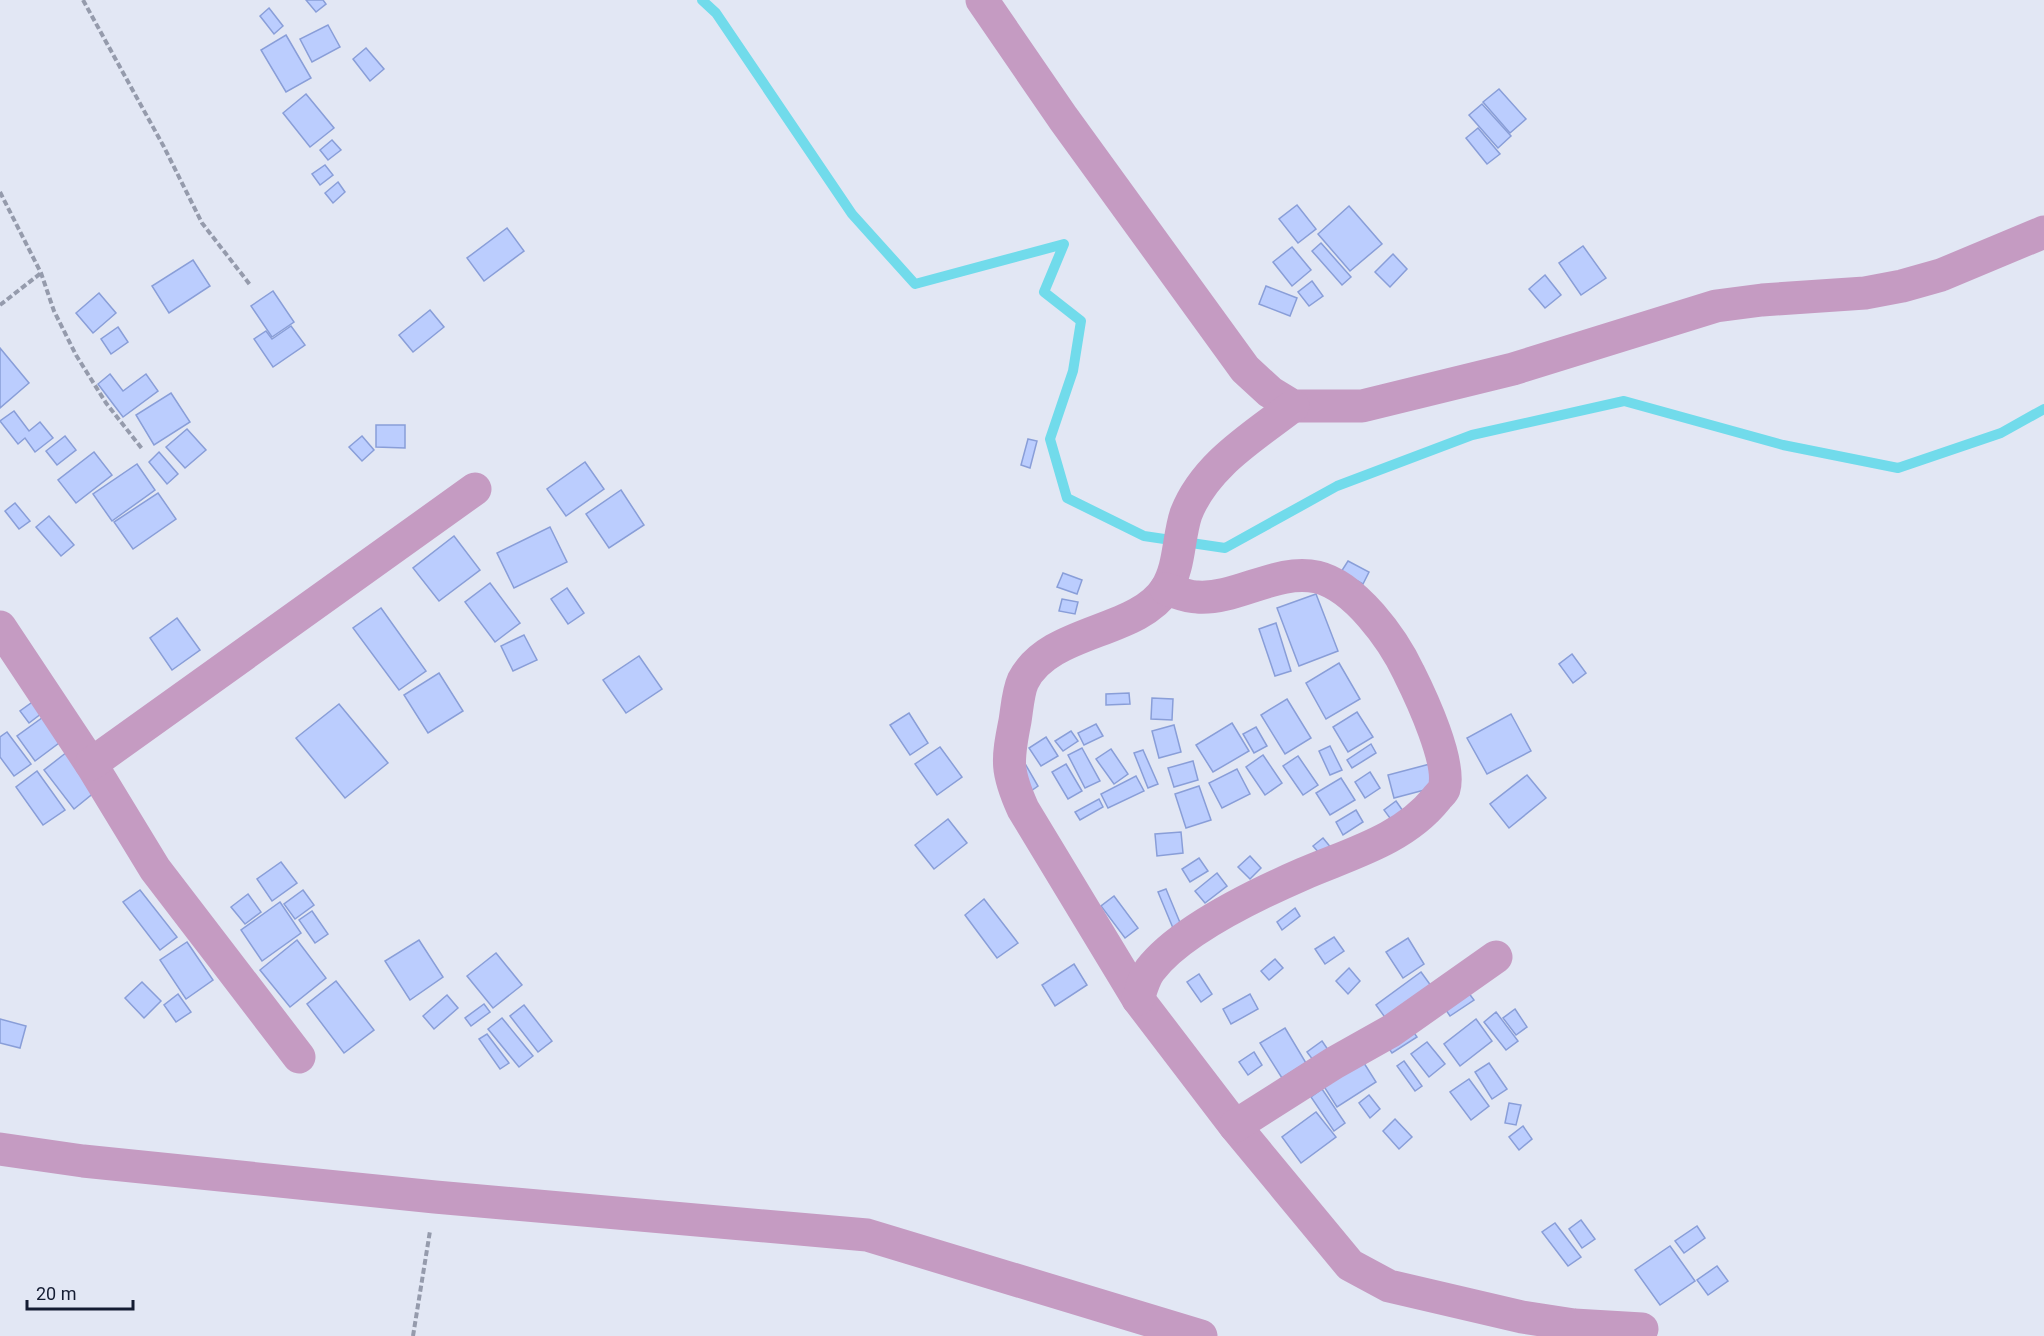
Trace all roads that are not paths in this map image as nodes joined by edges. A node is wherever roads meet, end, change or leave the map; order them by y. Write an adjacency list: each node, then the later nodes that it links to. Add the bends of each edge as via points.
1 (982, 0): 3 (street, via 1245,369)
2 (2044, 232): 3 (street, via 1941,275 1902,286 1865,293 1716,306 1513,369 1362,406)
3 (1293, 406): 5 (street, via 1205,478 1186,514)
4 (476, 489): 7 (street)
5 (1170, 579): 9 (street, via 1151,604 1042,658 1023,681 1007,758 1011,783 1023,808); 9 (street, via 1196,597 1296,575 1317,577 1337,585 1381,626 1399,652 1445,764 1444,789 1424,814 1394,834 1301,875 1206,924 1162,955 1148,973)
6 (0, 627): 7 (street)
7 (91, 764): 10 (street, via 155,869)
8 (1496, 957): 11 (street, via 1391,1031)
9 (1138, 999): 11 (street)
10 (300, 1057)
11 (1235, 1126): 13 (street, via 1350,1265 1389,1286 1522,1317)
12 (0, 1149): 14 (street, via 435,1197 867,1235)
13 (1642, 1329)
14 (1201, 1336)

